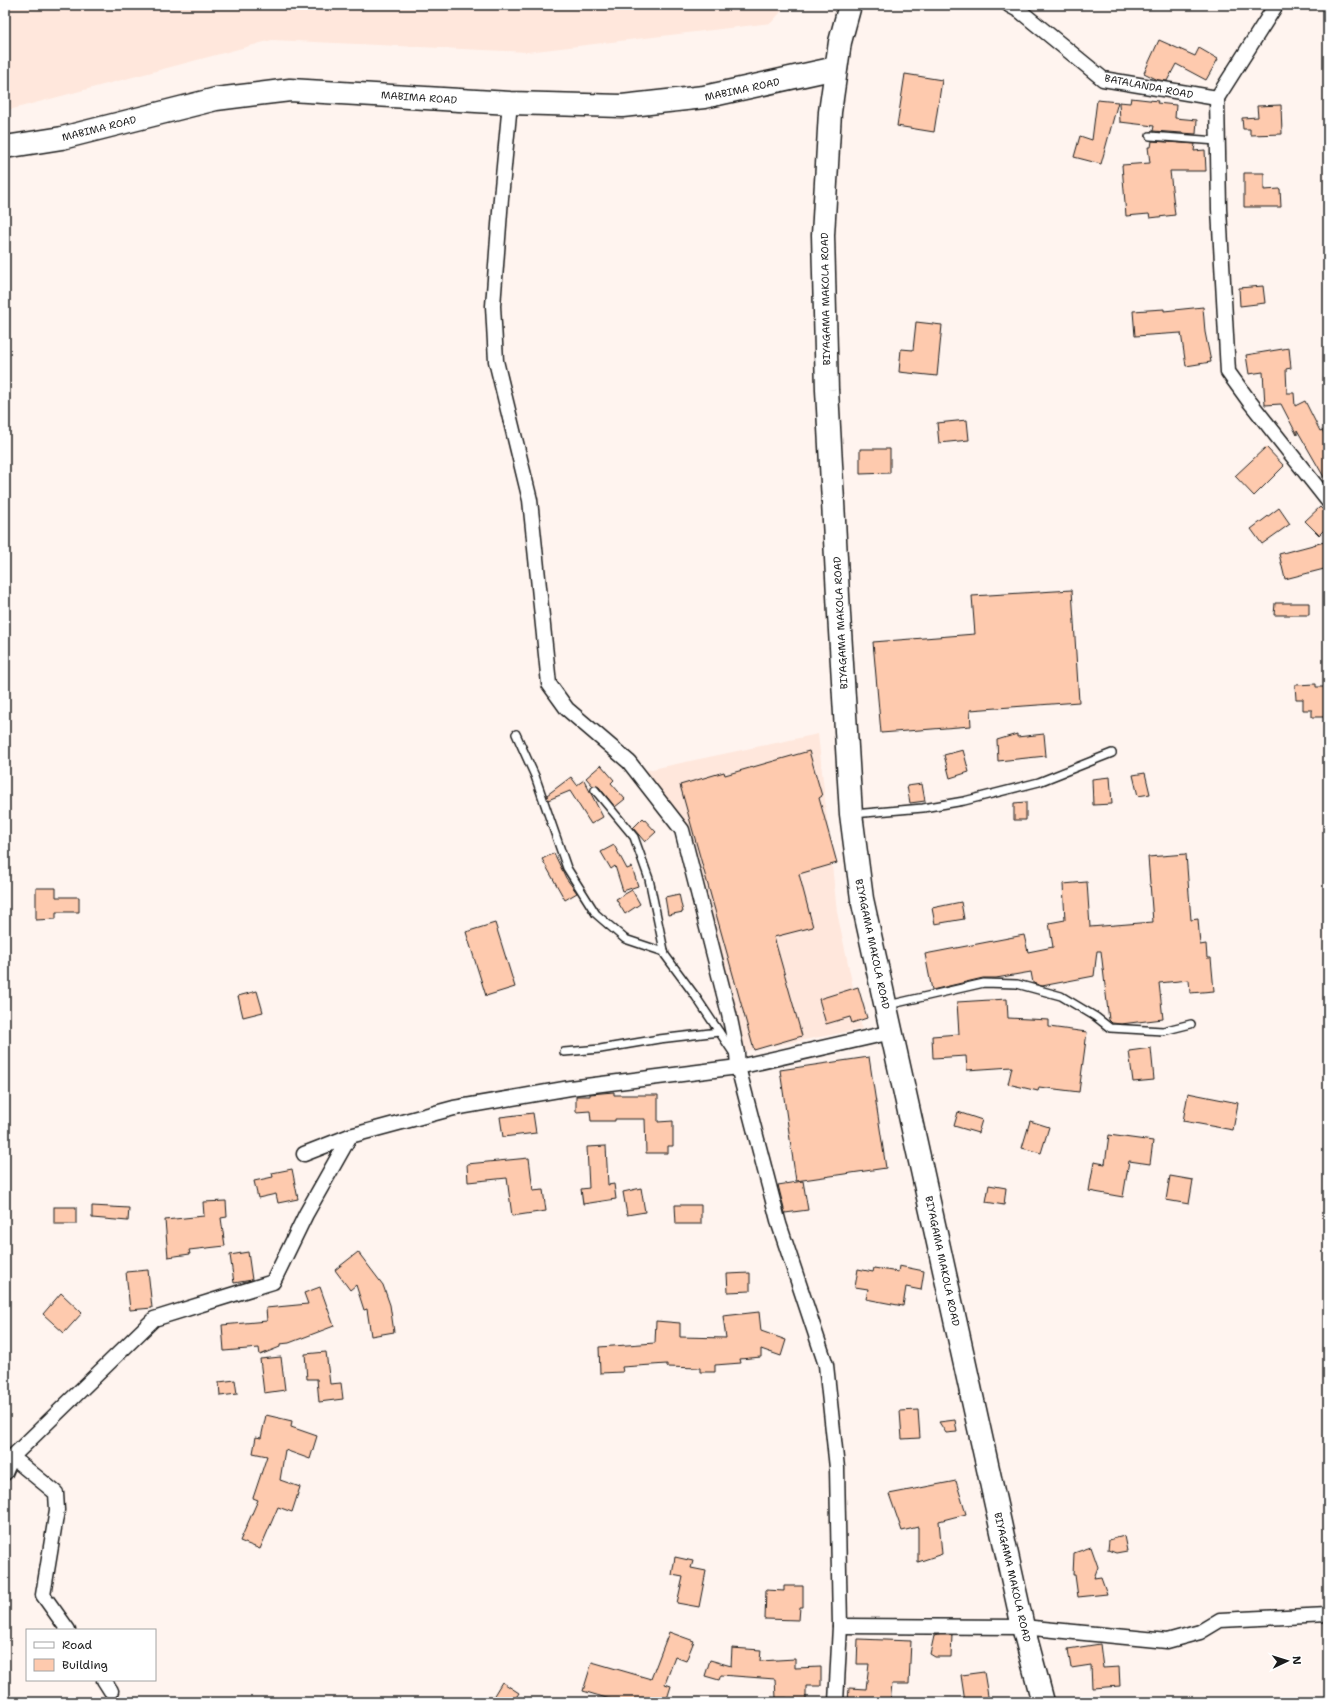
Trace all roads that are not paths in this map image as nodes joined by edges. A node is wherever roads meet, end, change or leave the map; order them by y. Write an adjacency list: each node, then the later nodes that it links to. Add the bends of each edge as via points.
1 (850, 5): 4 (main road, BIYAGAMA MAKOLA ROAD)
2 (1009, 5): 5 (street, BATALANDA ROAD, via 1020,11 1103,79)
3 (1276, 5): 5 (street)
4 (836, 68): 6 (main road, MABIMA ROAD, via 704,97 622,106); 14 (main road, BIYAGAMA MAKOLA ROAD, via 827,156 823,234 824,287 827,390)
5 (1218, 98): 8 (street)
6 (510, 103): 9 (main road, MABIMA ROAD, via 290,90 216,99 62,138); 21 (street, via 493,306 496,361 530,500 549,684 567,709 629,762 682,830 729,1014)
7 (1150, 136): 8 (lane)
8 (1218, 141): 10 (street, via 1218,209 1228,372)
9 (5, 147)
10 (1328, 501)
11 (516, 734): 15 (lane, via 535,776 567,868 596,914 625,939)
12 (1112, 753): 14 (lane, via 1039,782 964,801 923,808)
13 (595, 790): 15 (lane, via 634,837 649,879)
14 (851, 814): 16 (main road, BIYAGAMA MAKOLA ROAD, via 862,899)
15 (664, 952): 18 (lane)
16 (885, 1005): 17 (lane, via 984,983 1017,984 1061,996 1110,1028 1163,1031); 19 (main road, BIYAGAMA MAKOLA ROAD)
17 (1190, 1024)
18 (719, 1032): 20 (lane); 21 (lane)
19 (892, 1032): 21 (street); 28 (main road, BIYAGAMA MAKOLA ROAD)
20 (564, 1052)
21 (737, 1063): 22 (street, via 461,1107); 27 (street, via 779,1224 826,1365 837,1468)
22 (350, 1136): 23 (street); 24 (street, via 306,1214 273,1282 154,1320)
23 (304, 1154)
24 (12, 1456): 25 (street); 29 (street, via 56,1493 57,1510 43,1595)
25 (5, 1473)
26 (1328, 1615): 28 (street, via 1220,1620 1200,1632 1167,1641)
27 (840, 1626): 28 (street); 30 (street)
28 (1023, 1627): 31 (main road, BIYAGAMA MAKOLA ROAD)
29 (67, 1629)
30 (836, 1702)
31 (1043, 1702)

